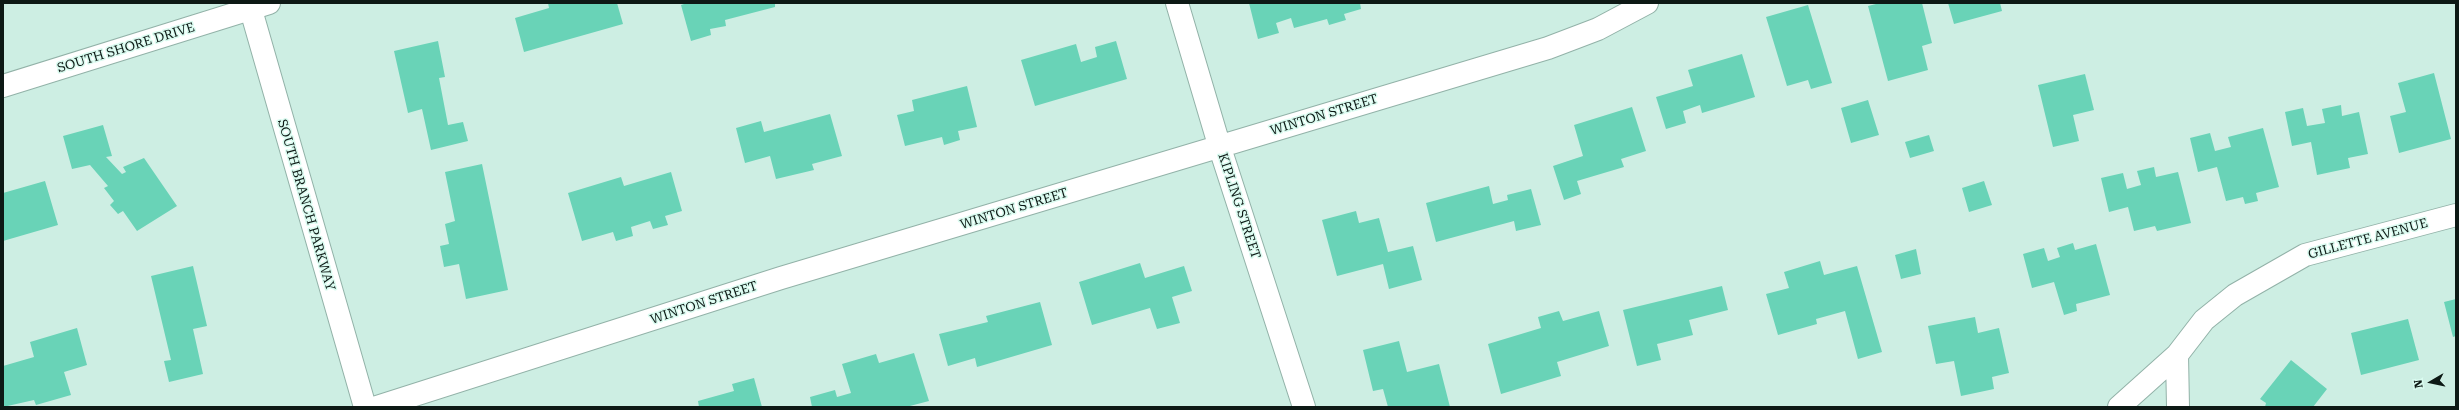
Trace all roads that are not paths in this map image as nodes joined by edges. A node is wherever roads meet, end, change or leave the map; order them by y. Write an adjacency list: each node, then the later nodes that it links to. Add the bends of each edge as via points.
1 (1177, 3): 5 (street, KIPLING STREET)
2 (1647, 3): 5 (street, WINTON STREET, via 1598,29 1548,48)
3 (256, 5): 4 (street, SOUTH SHORE DRIVE); 8 (street, SOUTH BRANCH PARKWAY)
4 (3, 86)
5 (1220, 148): 9 (street, WINTON STREET, via 781,278); 10 (street, KIPLING STREET)
6 (2456, 215): 7 (street, GILLETTE AVENUE, via 2305,255 2234,295 2204,320)
7 (2177, 355): 11 (street, GILLETTE AVENUE); 12 (street)
8 (365, 407)
9 (377, 407)
10 (1304, 407)
11 (2119, 407)
12 (2178, 407)

